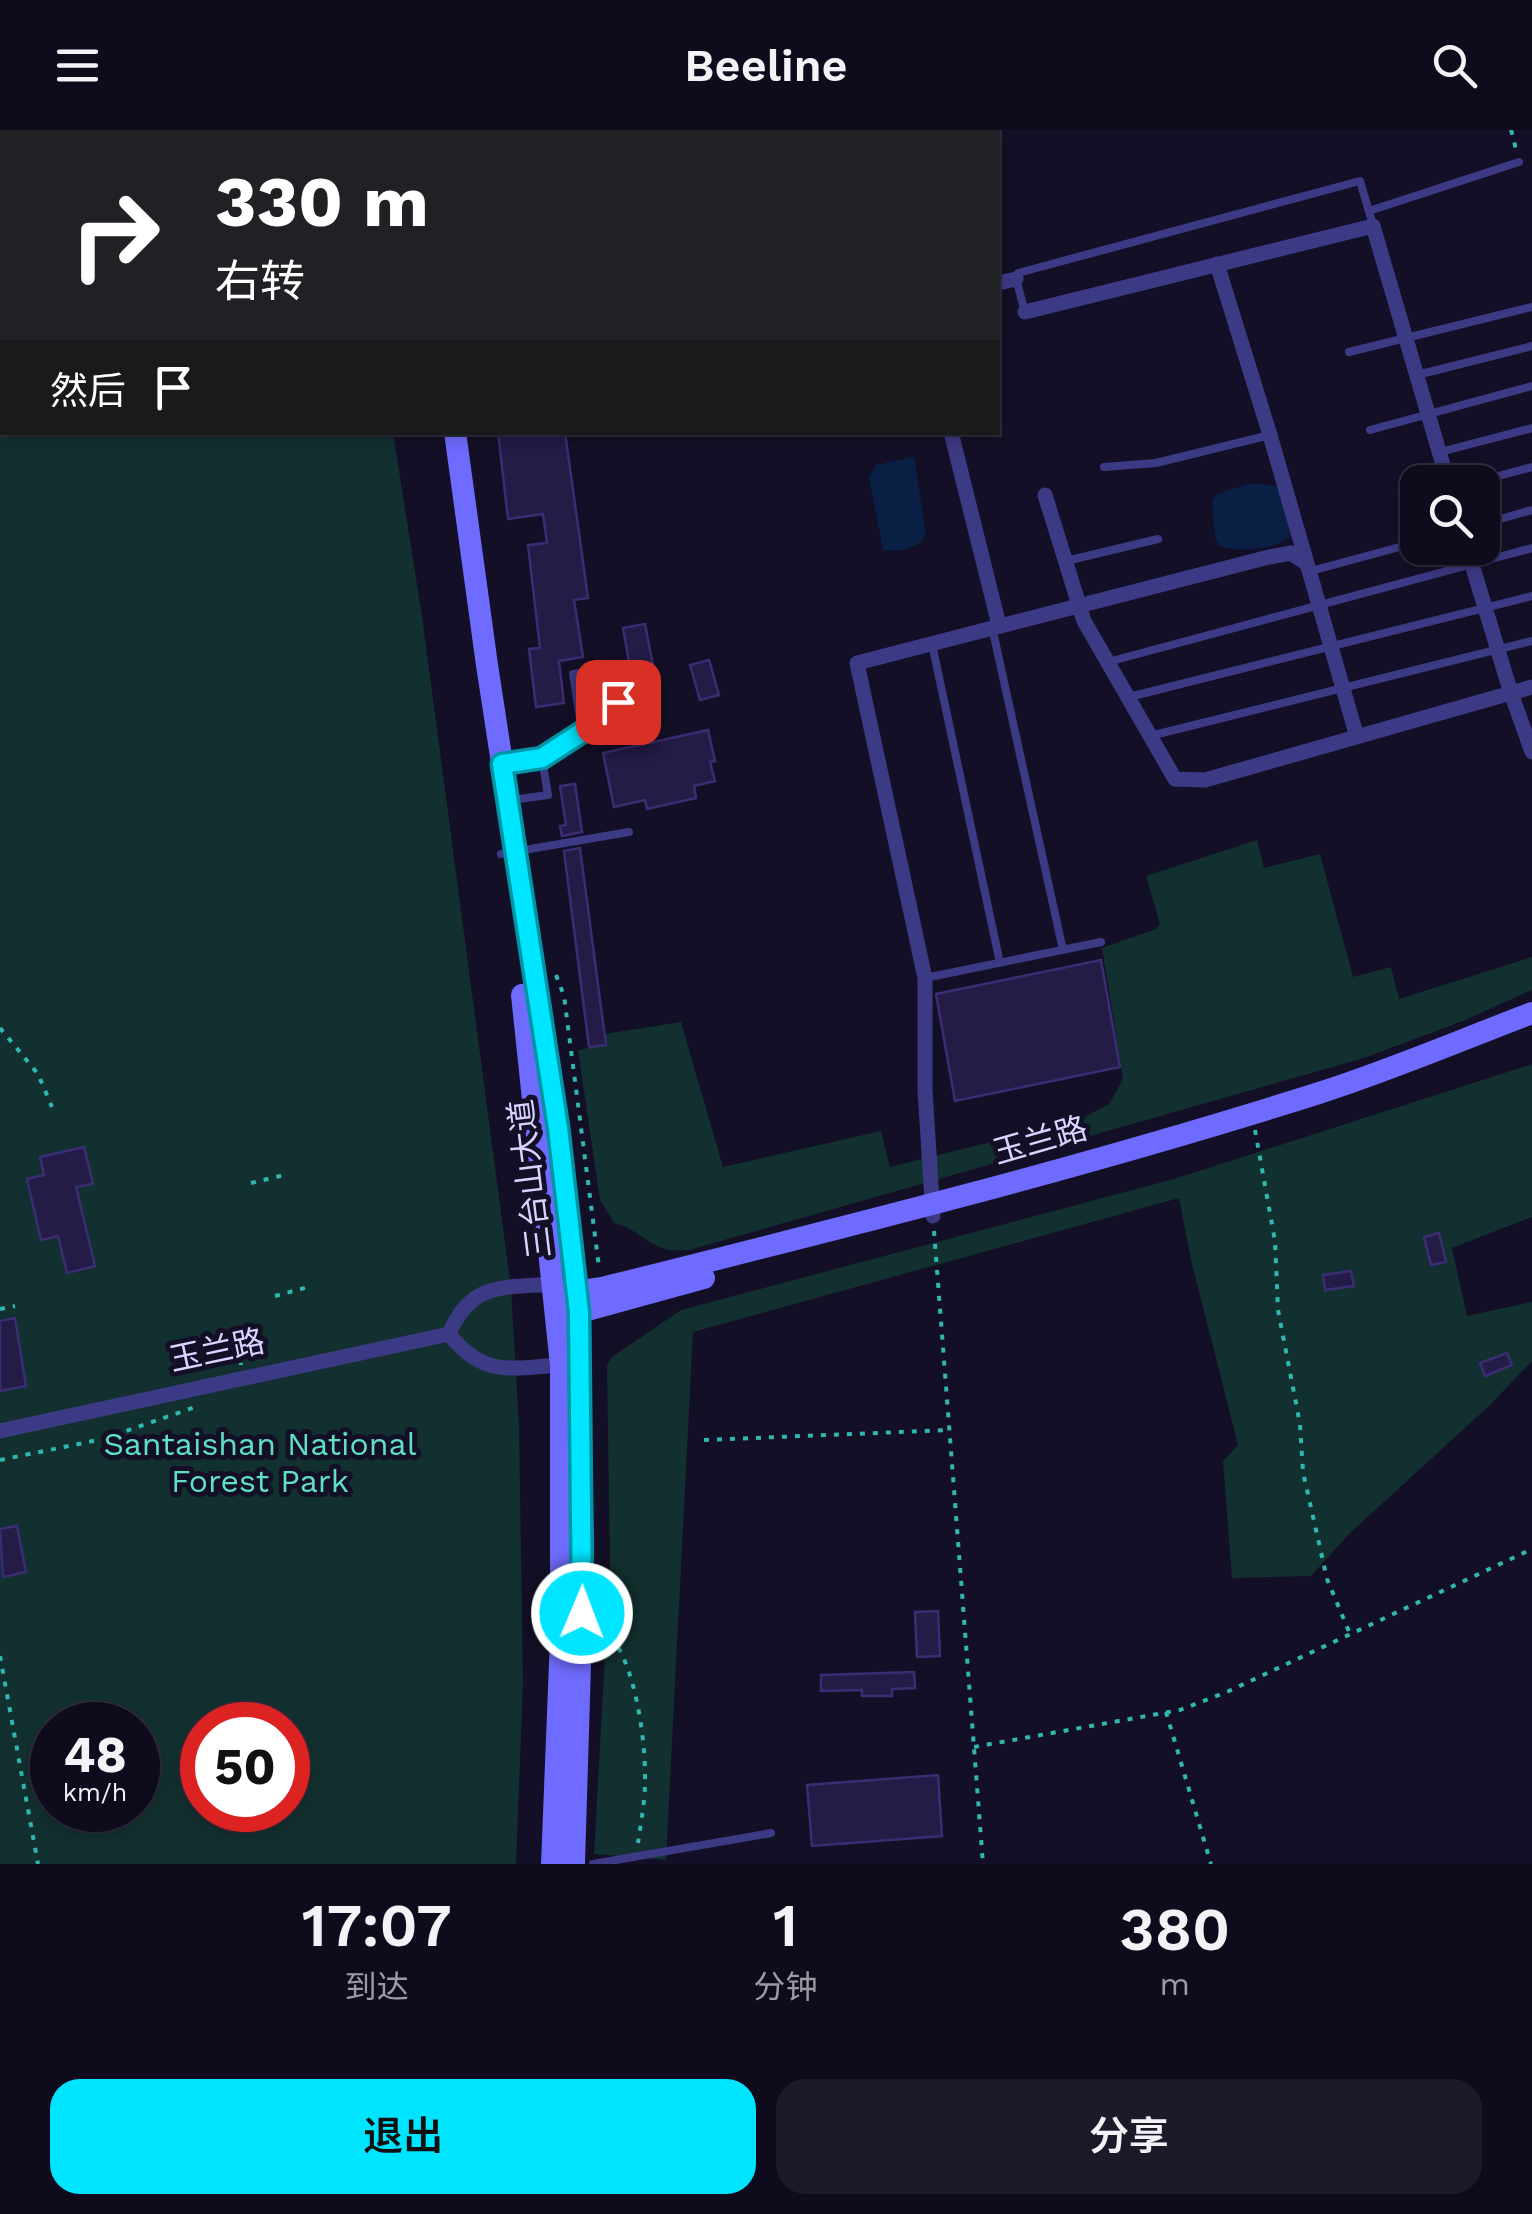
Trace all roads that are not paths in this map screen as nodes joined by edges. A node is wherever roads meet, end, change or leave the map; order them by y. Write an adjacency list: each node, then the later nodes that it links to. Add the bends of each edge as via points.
1 (1519, 162): 2 (lane)
2 (1371, 219): 3 (street); 4 (lane, via 1360,181 1018,272); 8 (street)
3 (1217, 264): 7 (street); 19 (street)
4 (1016, 279): 5 (street); 7 (lane)
5 (1000, 283)
6 (1532, 307): 8 (lane)
7 (1024, 312)
8 (1406, 338): 10 (lane); 11 (street)
9 (1532, 346): 11 (lane)
10 (1349, 352)
11 (1416, 375): 13 (street)
12 (1532, 386): 13 (lane)
13 (1428, 414): 15 (lane); 20 (street)
14 (1532, 428): 20 (lane)
15 (1370, 430)
16 (440, 435): 58 (main road, 三台山大道)
17 (456, 435): 55 (main road, 三台山大道)
18 (952, 435): 40 (street)
19 (1270, 435): 22 (lane, via 1156,463); 35 (street)
20 (1440, 452): 21 (street)
21 (1443, 465)
22 (1104, 467)
23 (1532, 467): 24 (lane)
24 (1500, 476)
25 (1046, 495): 32 (street)
26 (1532, 510): 27 (lane)
27 (1500, 519)
28 (1158, 539): 32 (lane)
29 (1400, 546): 35 (lane)
30 (1532, 548): 31 (lane)
31 (1500, 557)
32 (1066, 561): 37 (street)
33 (1468, 565): 38 (lane)
34 (1472, 565): 39 (street)
35 (1308, 568): 37 (street, via 1291,553); 38 (street)
36 (1532, 596): 39 (lane)
37 (1078, 604): 40 (street); 45 (street)
38 (1319, 606): 43 (street); 45 (lane)
39 (1485, 608): 43 (lane); 44 (street)
40 (996, 626): 42 (street); 60 (lane)
41 (1532, 641): 44 (lane)
42 (931, 643): 61 (lane); 62 (street, via 857,663)
43 (1331, 646): 47 (street); 49 (lane)
44 (1498, 650): 47 (lane); 48 (street)
45 (1108, 662): 49 (street)
46 (1532, 687): 48 (street)
47 (1343, 688): 51 (lane); 52 (street)
48 (1510, 693): 52 (street); 53 (street)
49 (1128, 697): 51 (street)
50 (582, 732): 50 (lane, via 616,710 612,666 574,674); 54 (lane)
51 (1150, 736): 52 (street, via 1175,779 1186,782)
52 (1357, 737)
53 (1532, 752)
54 (542, 758): 55 (lane); 56 (lane, via 548,794)
55 (502, 764): 56 (main road, 三台山大道)
56 (508, 801): 58 (main road, 三台山大道)
57 (629, 832): 58 (lane)
58 (509, 852): 66 (main road, 三台山大道)
59 (1101, 942): 60 (lane)
60 (1063, 950): 61 (lane)
61 (1000, 963): 62 (lane)
62 (925, 978): 65 (street)
63 (1532, 1012): 65 (main road, 玉兰路, via 1321,1092)
64 (1532, 1027): 65 (main road, 玉兰路, via 1254,1126)
65 (933, 1210): 66 (main road, 玉兰路)
66 (565, 1300): 67 (street, 玉兰路, via 496,1288 459,1310); 68 (main road, 三台山大道); 71 (main road, 三台山大道, via 582,1613)
67 (449, 1334): 68 (street, via 494,1368); 69 (street, 玉兰路)
68 (561, 1365): 71 (main road, 三台山大道, via 561,1639)
69 (0, 1431)
70 (771, 1834): 71 (lane)
71 (577, 1863)

